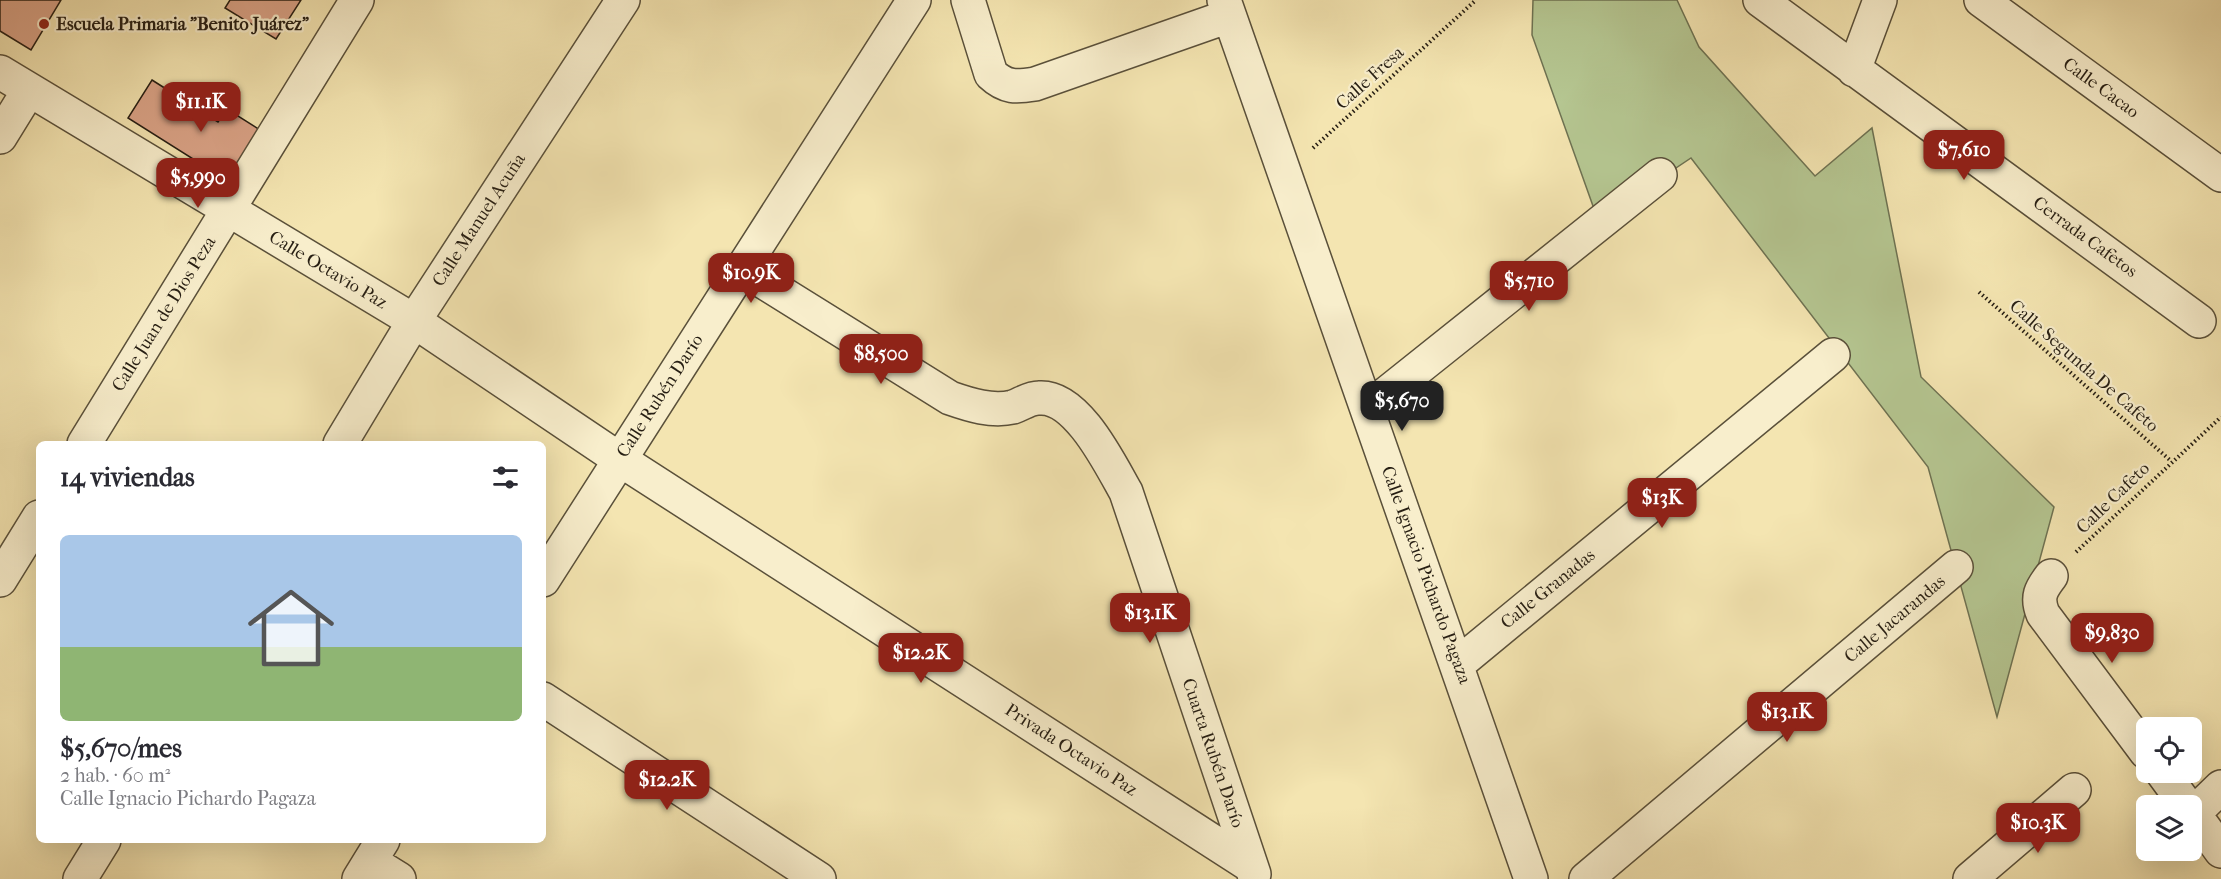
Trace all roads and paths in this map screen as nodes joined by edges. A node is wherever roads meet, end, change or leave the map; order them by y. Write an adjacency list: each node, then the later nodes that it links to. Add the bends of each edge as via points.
1 (357, 0): 17 (street, Calle Juan de Dios Peza)
2 (623, 0): 20 (street, Calle Manuel Acuña)
3 (914, 0): 18 (street, Calle Rubén Darío)
4 (968, 0): 9 (street, via 991,74 1008,86 1035,84)
5 (1476, 0): 14 (path, Calle Fresa)
6 (1761, 0): 10 (street, Cerrada Cafetos)
7 (1880, 0): 10 (street)
8 (1981, 0): 16 (street, Calle Cacao)
9 (1227, 8): 14 (street, Calle Ignacio Pichardo Pagaza)
10 (1854, 70): 21 (street, Cerrada Cafetos)
11 (0, 72): 12 (street, Calle Octavio Paz)
12 (29, 90): 13 (street); 17 (street, Calle Octavio Paz)
13 (0, 137)
14 (1283, 175): 23 (street, Calle Ignacio Pichardo Pagaza)
15 (1660, 175): 23 (street)
16 (2221, 176)
17 (228, 210): 20 (street, Calle Octavio Paz); 25 (street, Calle Juan de Dios Peza)
18 (743, 269): 27 (street, Calle Rubén Darío); 46 (street, Cuarta Rubén Darío, via 950,398 993,408 1012,407 1041,397 1054,400 1081,422 1126,492)
19 (1979, 292): 28 (path, Calle Segunda De Cafeto)
20 (414, 321): 26 (street, Calle Manuel Acuña); 27 (street, Calle Octavio Paz)
21 (2199, 321)
22 (1833, 355): 34 (street, Calle Granadas)
23 (1367, 409): 34 (street, Calle Ignacio Pichardo Pagaza)
24 (2221, 417): 28 (path, Calle Cafeto)
25 (86, 441)
26 (342, 441)
27 (619, 459): 31 (street, Calle Rubén Darío); 46 (street, Privada Octavio Paz)
28 (2171, 461): 32 (path, Calle Cafeto)
29 (36, 522): 33 (street)
30 (1956, 567): 51 (street, Calle Jacarandas)
31 (546, 575)
32 (2051, 576): 36 (street, via 2039,594 2043,614)
33 (0, 580)
34 (1458, 664): 50 (street, Calle Ignacio Pichardo Pagaza)
35 (546, 701): 49 (street)
36 (2136, 739)
37 (2170, 783): 40 (street)
38 (2221, 787): 41 (street)
39 (2074, 790): 52 (street)
40 (2180, 795)
41 (2202, 802)
42 (2202, 825): 44 (street)
43 (102, 843): 47 (street)
44 (2221, 851)
45 (371, 860): 48 (street)
46 (1253, 873)
47 (80, 879)
48 (399, 879)
49 (819, 879)
50 (1531, 879)
51 (1586, 879)
52 (1970, 879)

